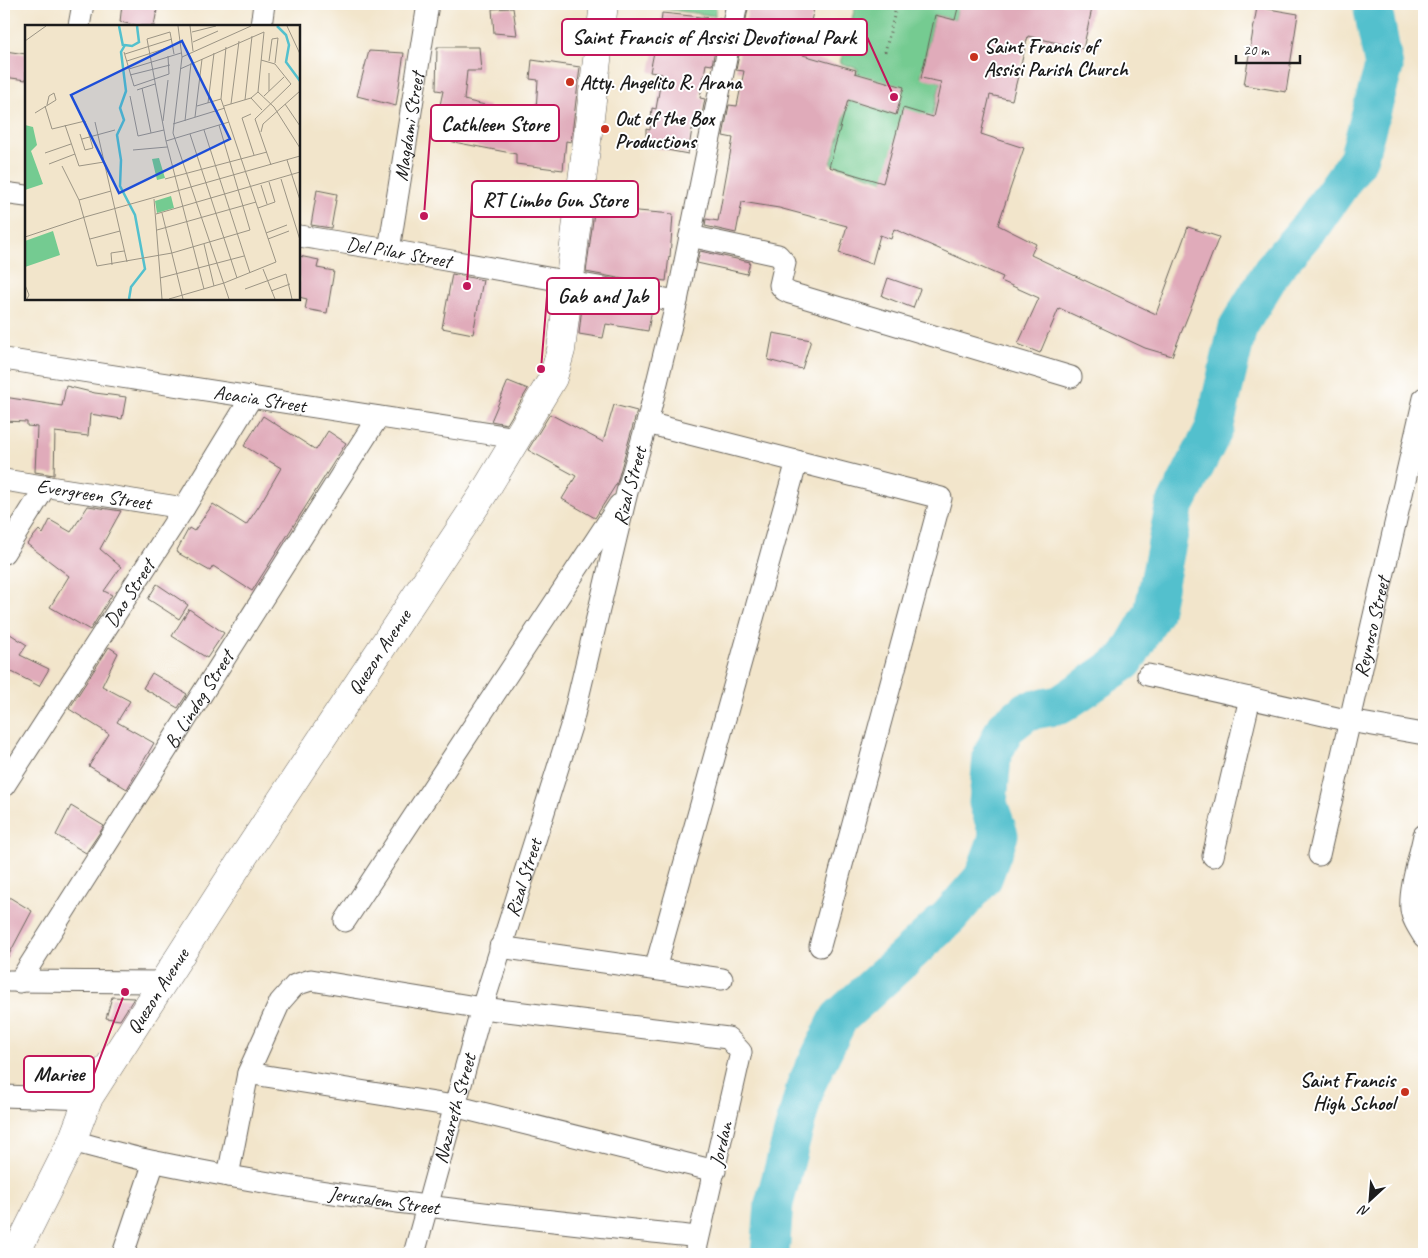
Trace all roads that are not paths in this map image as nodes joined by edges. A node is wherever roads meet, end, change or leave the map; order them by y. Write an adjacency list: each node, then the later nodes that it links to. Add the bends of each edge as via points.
1 (83, 4): 6 (street)
2 (264, 4): 7 (street)
3 (428, 4): 12 (street, Magdami Street)
4 (604, 4): 13 (street, Quezon Avenue)
5 (737, 4): 11 (street, Rizal Street)
6 (79, 25)
7 (260, 25)
8 (4, 193): 9 (street)
9 (25, 196)
10 (300, 236): 12 (street, Del Pilar Street)
11 (690, 236): 14 (street, Rizal Street); 16 (street, via 778,255 785,263 780,285 790,293)
12 (389, 250): 13 (street, Del Pilar Street)
13 (569, 282): 14 (street, Del Pilar Street); 21 (street, Quezon Avenue, via 561,350 553,378)
14 (677, 301): 20 (street, Rizal Street)
15 (4, 359): 17 (street, Acacia Street)
16 (1071, 376)
17 (251, 398): 19 (street, Acacia Street); 26 (street, Dao Street)
18 (1424, 398): 30 (street, Reynoso Street)
19 (378, 417): 21 (street, Acacia Street); 42 (street, B. Lindog Street)
20 (647, 423): 22 (street); 25 (street, Rizal Street)
21 (517, 438): 43 (street, Quezon Avenue)
22 (797, 461): 38 (street, via 941,498); 40 (street)
23 (4, 480): 24 (street, Evergreen Street)
24 (46, 486): 26 (street, Evergreen Street); 27 (street)
25 (627, 492): 36 (street); 39 (street, Rizal Street, via 572,724)
26 (184, 508): 32 (street, Dao Street)
27 (4, 553)
28 (1148, 675): 29 (street)
29 (1250, 698): 30 (street); 35 (street)
30 (1350, 721): 31 (street); 34 (street, Reynoso Street)
31 (1424, 734)
32 (4, 786)
33 (1424, 835): 37 (street, via 1411,910)
34 (1319, 855)
35 (1213, 856)
36 (345, 921)
37 (1424, 937)
38 (820, 946)
39 (498, 955): 40 (street); 44 (street, Nazareth Street)
40 (655, 969): 41 (street)
41 (722, 979)
42 (11, 981): 43 (street)
43 (163, 982): 47 (street, Quezon Avenue)
44 (482, 1008): 45 (street, via 310,980 295,985 280,1002); 48 (street, Nazareth Street); 51 (street, Jordan, via 728,1038 741,1052)
45 (248, 1073): 48 (street); 52 (street)
46 (4, 1096): 47 (street)
47 (88, 1099): 49 (street, Quezon Avenue)
48 (454, 1106): 51 (street); 53 (street, Nazareth Street)
49 (72, 1141): 50 (street, Jerusalem Street); 55 (street, Quezon Avenue)
50 (154, 1162): 52 (street, Jerusalem Street); 56 (street)
51 (715, 1171): 54 (street, Jordan)
52 (228, 1176): 53 (street, Jerusalem Street)
53 (427, 1207): 54 (street, Jerusalem Street); 57 (street, Nazareth Street)
54 (697, 1246)
55 (18, 1254)
56 (123, 1254)
57 (414, 1254)

